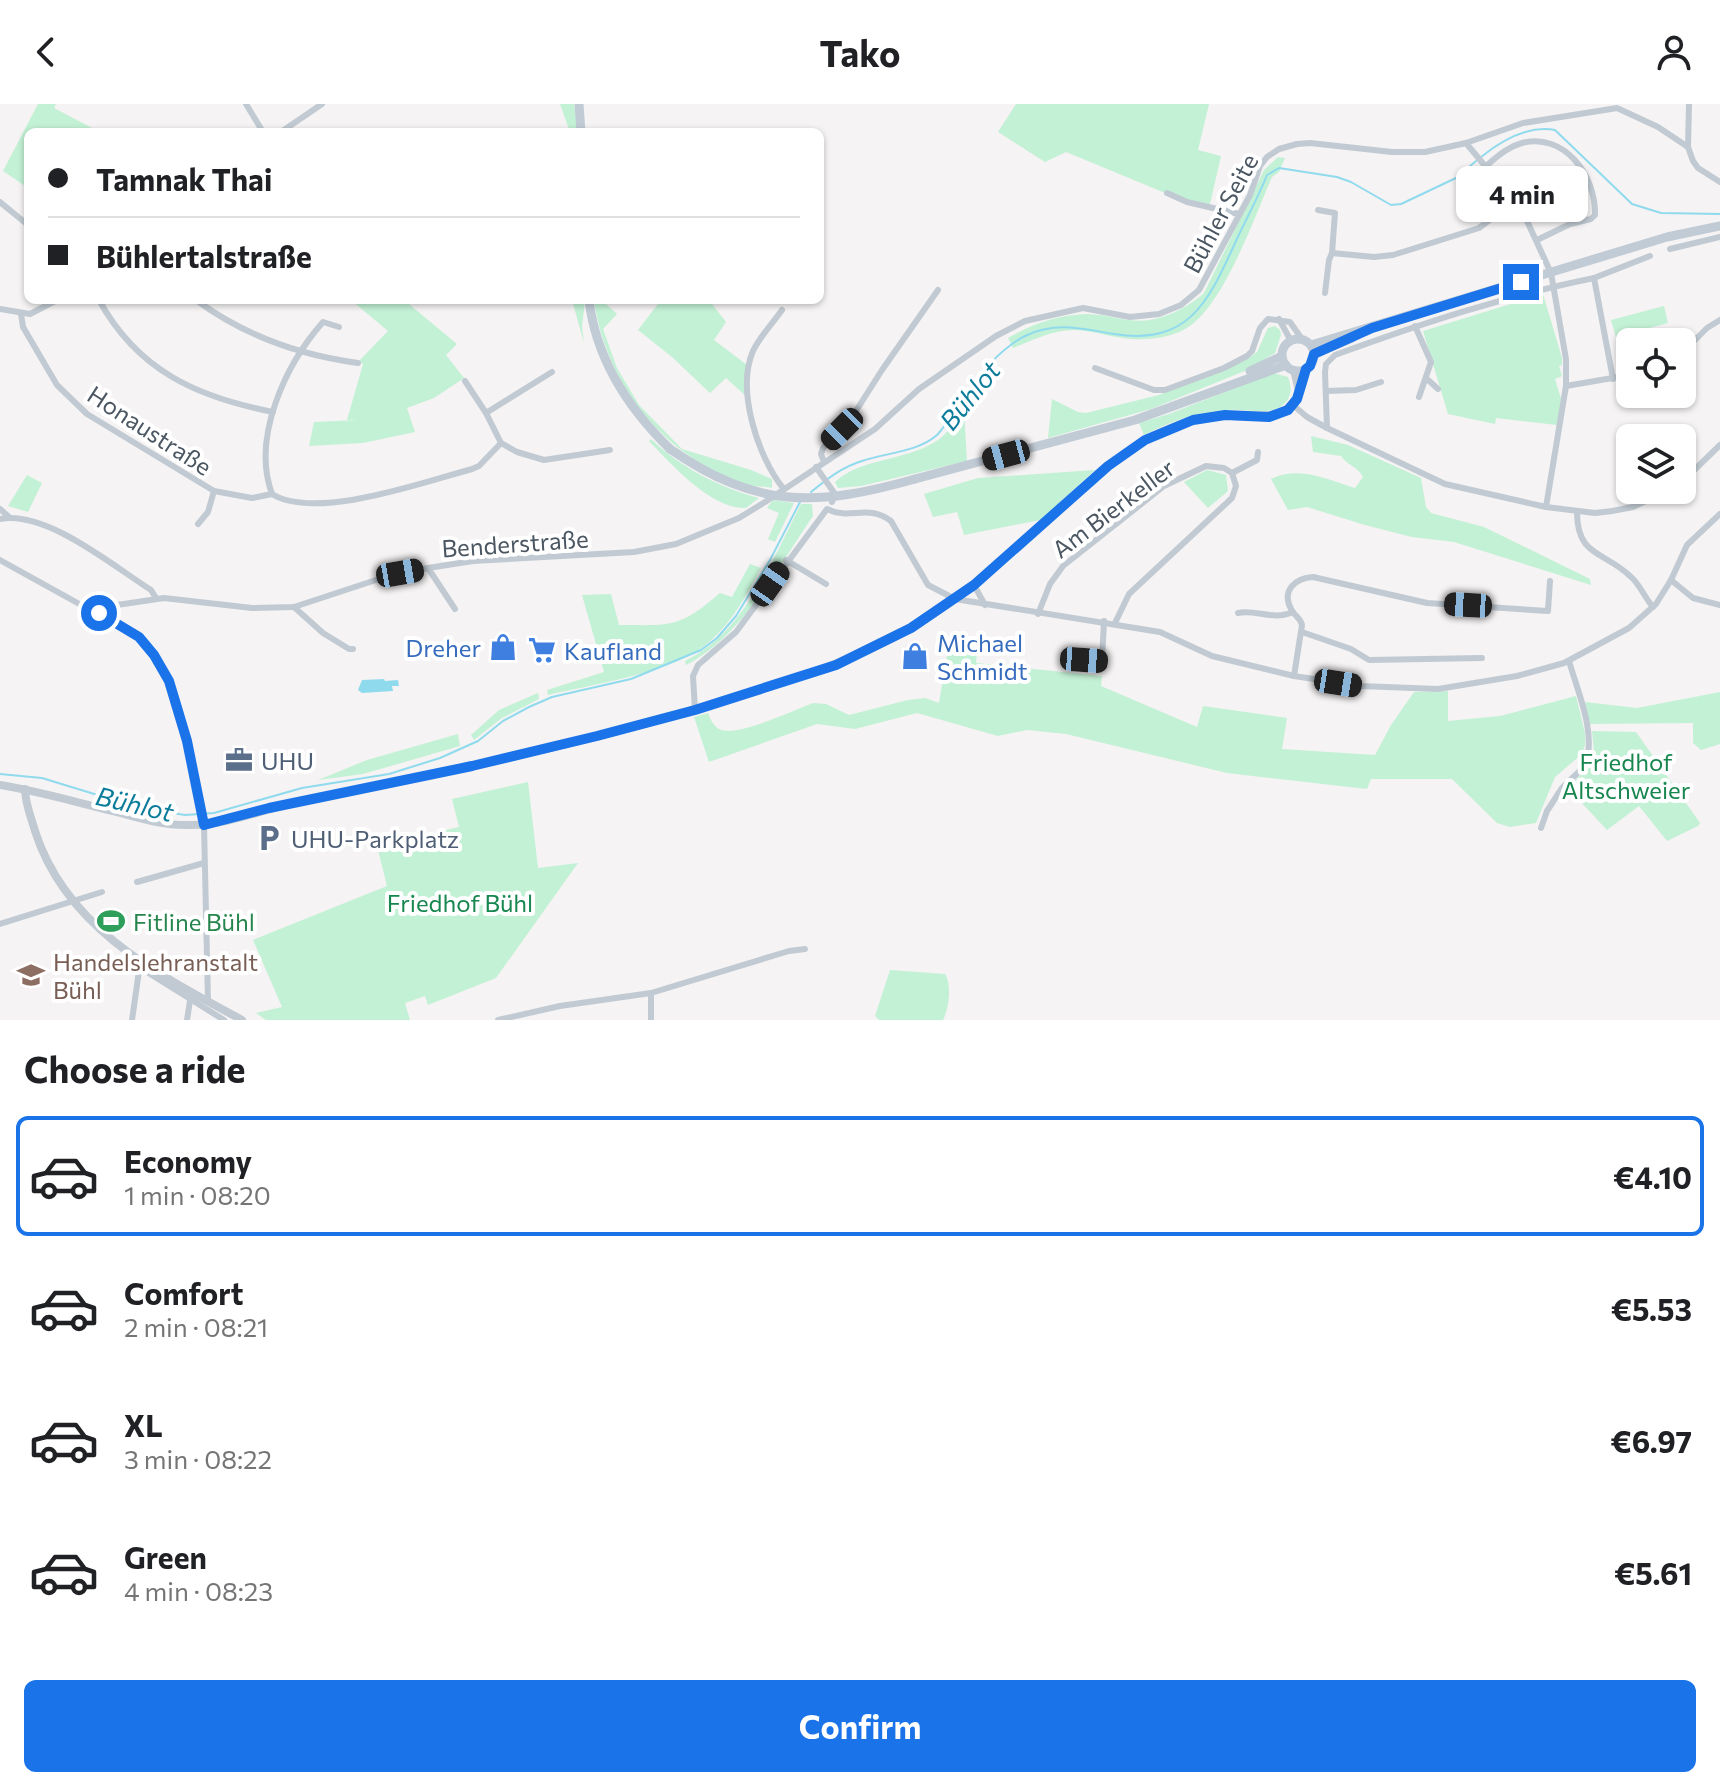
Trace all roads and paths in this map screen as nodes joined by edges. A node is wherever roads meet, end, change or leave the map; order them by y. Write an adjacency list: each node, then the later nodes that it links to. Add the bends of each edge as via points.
1 (246, 104): 7 (street)
2 (322, 104): 8 (street)
3 (579, 104): 9 (main road)
4 (1700, 104): 6 (street)
5 (1617, 106): 10 (street, Bühler Seite, via 1523,123); 11 (street, Bühler Seite)
6 (1690, 106): 11 (street)
7 (261, 128)
8 (287, 128)
9 (581, 128)
10 (1466, 143): 12 (street); 18 (street, Bühler Seite, via 1425,152 1310,143 1279,149 1260,166)
11 (1688, 147): 13 (street, Bühler Seite, via 1698,168)
12 (1484, 164): 15 (street); 22 (street, via 1512,146 1537,141 1566,150 1582,170 1595,215)
13 (1720, 182)
14 (1167, 193): 18 (street)
15 (1514, 201): 22 (street); 24 (street, via 1479,228 1393,255)
16 (0, 202): 19 (street)
17 (1318, 210): 24 (street, via 1335,213)
18 (1239, 214): 69 (street, Bühler Seite, via 1199,290 1181,305 1145,316 1083,308 1025,321 919,389 875,429)
19 (24, 222)
20 (1720, 226): 26 (main road)
21 (1720, 237): 23 (street)
22 (1537, 240): 26 (street)
23 (1670, 249)
24 (1332, 253): 30 (street)
25 (1650, 256): 27 (street)
26 (1551, 273): 28 (street); 44 (main road)
27 (1594, 278): 28 (street); 53 (street)
28 (1553, 286): 40 (street); 56 (street)
29 (938, 290): 69 (street, via 854,414 823,448)
30 (1325, 293)
31 (50, 304): 37 (street)
32 (102, 304): 62 (street, via 150,363 219,400)
33 (202, 304): 45 (street, via 241,328)
34 (590, 304): 47 (main road, bridge, via 620,391 670,449 726,482 802,499 839,497 915,479 1135,420)
35 (0, 309): 37 (street)
36 (782, 310): 73 (street, via 752,354 749,381 755,438)
37 (21, 314): 74 (street, Honaustraße, via 23,327 57,385 77,406)
38 (1279, 319): 43 (street); 44 (street, via 1294,326); 48 (street, via 1264,322 1252,351 1240,361 1165,390)
39 (1720, 320): 42 (street)
40 (1415, 326): 52 (street, via 1431,362); 58 (street, via 1330,358)
41 (339, 327): 45 (street, via 323,322)
42 (1696, 339)
43 (1291, 341): 44 (main road); 47 (main road, via 1283,350)
44 (1309, 346): 49 (main road)
45 (300, 353): 46 (street); 62 (street)
46 (358, 363)
47 (1287, 364): 49 (main road); 59 (street)
48 (1095, 368)
49 (1306, 369): 59 (street)
50 (552, 372): 63 (street)
51 (1616, 378): 53 (street)
52 (1427, 379): 57 (street); 60 (street)
53 (1613, 379): 56 (street)
54 (465, 381): 63 (street)
55 (1381, 382): 58 (street)
56 (1566, 386): 78 (street)
57 (1438, 389)
58 (1326, 391): 64 (street)
59 (1300, 392): 61 (street)
60 (1419, 397)
61 (1293, 405): 64 (street); 92 (street, via 1269,417 1193,420 1145,440 1108,466)
62 (273, 412): 75 (street, via 265,468)
63 (486, 413): 65 (street)
64 (1327, 428): 78 (street, via 1445,484)
65 (501, 443): 67 (street, via 544,460); 75 (street, Honaustraße, via 472,469 373,495 314,503)
66 (1720, 445): 71 (street)
67 (610, 450)
68 (1258, 452): 72 (street, via 1257,460)
69 (824, 462): 70 (street, Bühler Seite)
70 (816, 467): 73 (street, Bühler Seite); 76 (street, via 835,494)
71 (1696, 468)
72 (1232, 473): 103 (street, Am Bierkeller, via 1206,466 1164,486 1063,566); 105 (street, via 1232,498 1129,594)
73 (783, 488): 83 (street, Bühler Seite)
74 (214, 491): 75 (street, Honaustraße, via 237,497); 85 (street, Honaustraße)
75 (272, 494)
76 (832, 502)
77 (1639, 504): 80 (street)
78 (1546, 507): 80 (street)
79 (0, 509): 82 (street)
80 (1577, 512): 98 (street, via 1586,546 1628,574)
81 (1720, 514): 89 (street, via 1687,545)
82 (9, 517): 84 (street); 93 (street, via 31,519 58,532)
83 (739, 518): 88 (street, Benderstraße, via 656,549)
84 (0, 519)
85 (198, 524)
86 (0, 560): 101 (street)
87 (786, 560): 91 (street); 94 (street, via 827,509 846,514 874,511 891,521 928,585); 112 (street, via 736,632 698,665 693,676)
88 (428, 568): 97 (street, Benderstraße); 99 (street)
89 (1671, 580): 96 (street, via 1693,598); 98 (street)
90 (1550, 581): 100 (street, via 1548,611 1427,603 1308,577 1291,585 1288,599)
91 (826, 584)
92 (974, 585): 94 (street); 95 (street)
93 (156, 598): 97 (street, Benderstraße); 101 (street, Benderstraße)
94 (955, 599): 95 (street); 112 (street, via 902,633 836,665)
95 (985, 605): 103 (street)
96 (1720, 605)
97 (294, 607): 107 (street, via 323,633)
98 (1653, 607): 110 (street, via 1629,628)
99 (455, 609)
100 (1293, 612): 102 (street, via 1275,617); 106 (street, via 1301,620)
101 (99, 613): 115 (street, via 139,637 169,681)
102 (1238, 613)
103 (1038, 614): 104 (street)
104 (1104, 621): 105 (street); 109 (street, via 1102,661)
105 (1115, 623): 111 (street, via 1160,632 1238,664)
106 (1302, 632): 108 (street, via 1369,660); 111 (street)
107 (353, 649)
108 (1482, 658)
109 (1084, 660)
110 (1569, 661): 111 (street, via 1438,689 1360,686); 116 (street, via 1588,729 1588,759 1554,798)
111 (1294, 676)
112 (695, 710): 115 (street, via 472,766)
113 (0, 785): 114 (street)
114 (25, 789): 115 (street, via 156,822); 120 (street, via 38,840)
115 (202, 822): 117 (street)
116 (1541, 828)
117 (204, 863): 118 (street); 126 (street)
118 (137, 882)
119 (102, 892): 120 (street)
120 (72, 902): 121 (street); 123 (street)
121 (0, 924)
122 (805, 949): 124 (street)
123 (140, 964): 125 (street); 126 (street); 127 (street)
124 (651, 993): 131 (street); 132 (street)
125 (190, 1001): 128 (street); 129 (street)
126 (208, 1002): 130 (street)
127 (132, 1020)
128 (187, 1020)
129 (224, 1020)
130 (242, 1020)
131 (498, 1020)
132 (651, 1020)

